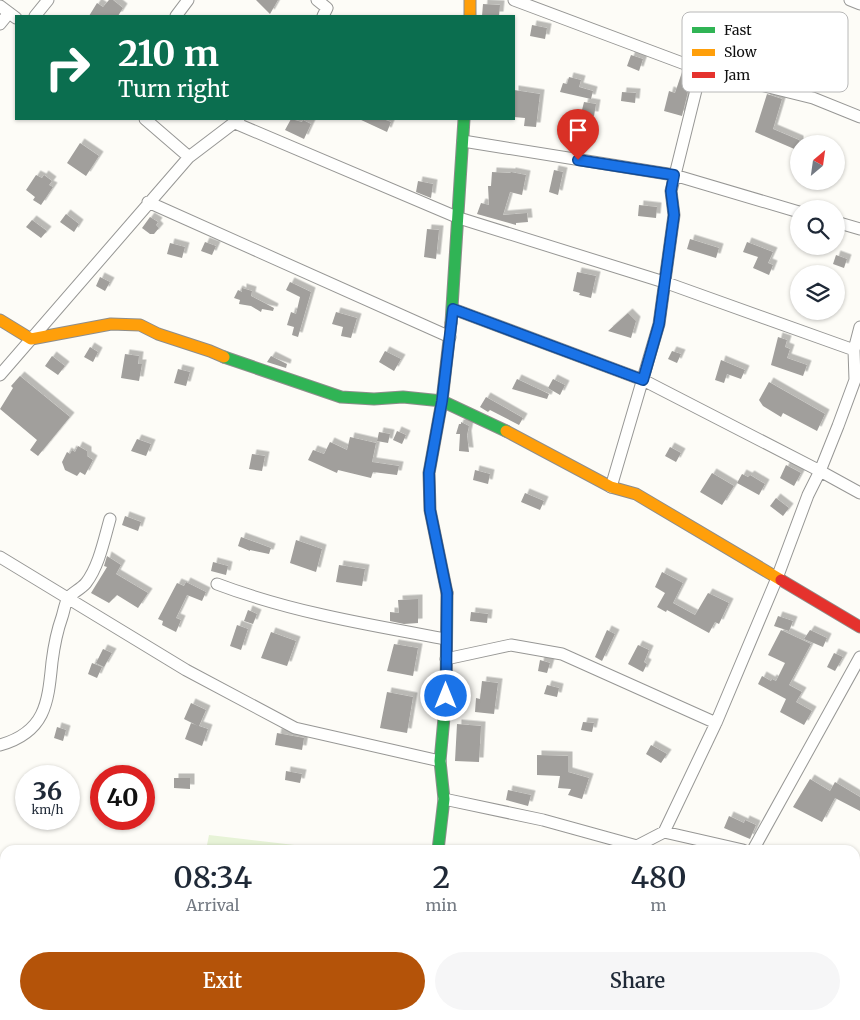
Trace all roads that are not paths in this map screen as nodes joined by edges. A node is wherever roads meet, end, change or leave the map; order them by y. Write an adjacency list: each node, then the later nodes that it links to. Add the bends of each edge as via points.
1 (48, 0): 10 (street)
2 (188, 0): 11 (street)
3 (317, 0): 8 (street)
4 (470, 0): 12 (street)
5 (514, 0): 14 (street)
6 (850, 0): 7 (street)
7 (860, 4)
8 (327, 8)
9 (8, 12): 13 (street)
10 (36, 15)
11 (177, 15)
12 (470, 15)
13 (0, 24)
14 (682, 63)
15 (696, 92): 23 (street)
16 (789, 92): 17 (street)
17 (860, 117)
18 (146, 120): 22 (street)
19 (464, 120): 21 (street)
20 (237, 121): 22 (street); 26 (street)
21 (463, 141): 23 (street); 26 (street)
22 (189, 157): 24 (street)
23 (674, 175): 25 (street); 29 (street, via 671,191 674,215)
24 (148, 202): 33 (street); 34 (street)
25 (790, 209)
26 (459, 218): 29 (street); 30 (street)
27 (845, 225): 28 (street)
28 (860, 229)
29 (664, 282): 35 (street); 37 (street, via 659,324)
30 (453, 309): 33 (street); 37 (street)
31 (0, 320): 34 (street)
32 (860, 327): 35 (street)
33 (450, 337): 39 (street)
34 (32, 339): 36 (street); 39 (street, via 111,324 140,326 341,397)
35 (854, 350): 38 (street)
36 (0, 375)
37 (643, 380): 40 (street); 41 (street)
38 (857, 381): 40 (street)
39 (442, 401): 41 (street); 49 (street, via 429,473 430,510 447,593)
40 (820, 471): 42 (street); 45 (street)
41 (611, 487): 45 (street, via 636,494)
42 (860, 493)
43 (110, 519): 47 (street, via 92,572 78,592)
44 (0, 557): 47 (street)
45 (777, 578): 48 (street); 52 (street)
46 (217, 584): 49 (street, via 249,596 331,617)
47 (68, 598): 53 (street, via 57,631 48,699 43,711 15,741); 54 (street, via 186,670 295,728)
48 (860, 627)
49 (446, 639): 51 (street)
50 (860, 657): 61 (street)
51 (446, 659): 52 (street, via 511,645 562,654); 54 (street)
52 (716, 723): 56 (street)
53 (0, 745)
54 (440, 761): 55 (street)
55 (444, 799): 57 (street); 58 (street, via 543,820)
56 (664, 832): 59 (street); 60 (street)
57 (439, 845)
58 (634, 845)
59 (640, 845)
60 (721, 845)
61 (756, 845)

